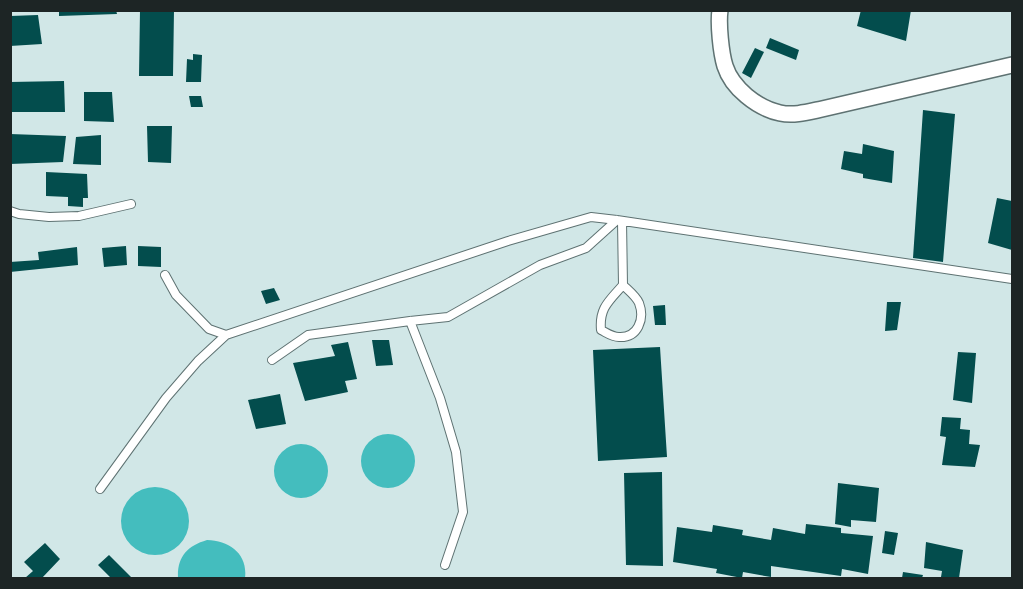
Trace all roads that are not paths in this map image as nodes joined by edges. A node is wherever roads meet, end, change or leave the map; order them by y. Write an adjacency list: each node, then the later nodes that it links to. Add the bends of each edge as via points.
1 (720, 10): 2 (street, via 725,66 734,84 753,101 782,113 822,110)
2 (1012, 64)
3 (131, 204): 4 (lane, via 79,216 49,217)
4 (10, 211)
5 (619, 220): 7 (lane); 8 (lane); 9 (lane, via 586,248 540,265 448,317); 10 (lane, via 591,217 507,241)
6 (165, 275): 10 (lane, via 176,295 209,329)
7 (1012, 279)
8 (623, 285): 8 (lane, via 600,317 601,330 619,338 637,331 641,321 639,302)
9 (410, 321): 11 (lane, via 308,335); 13 (lane, via 441,398 456,452 463,512)
10 (226, 334): 12 (lane, via 166,398)
11 (272, 360)
12 (100, 489)
13 (445, 565)

